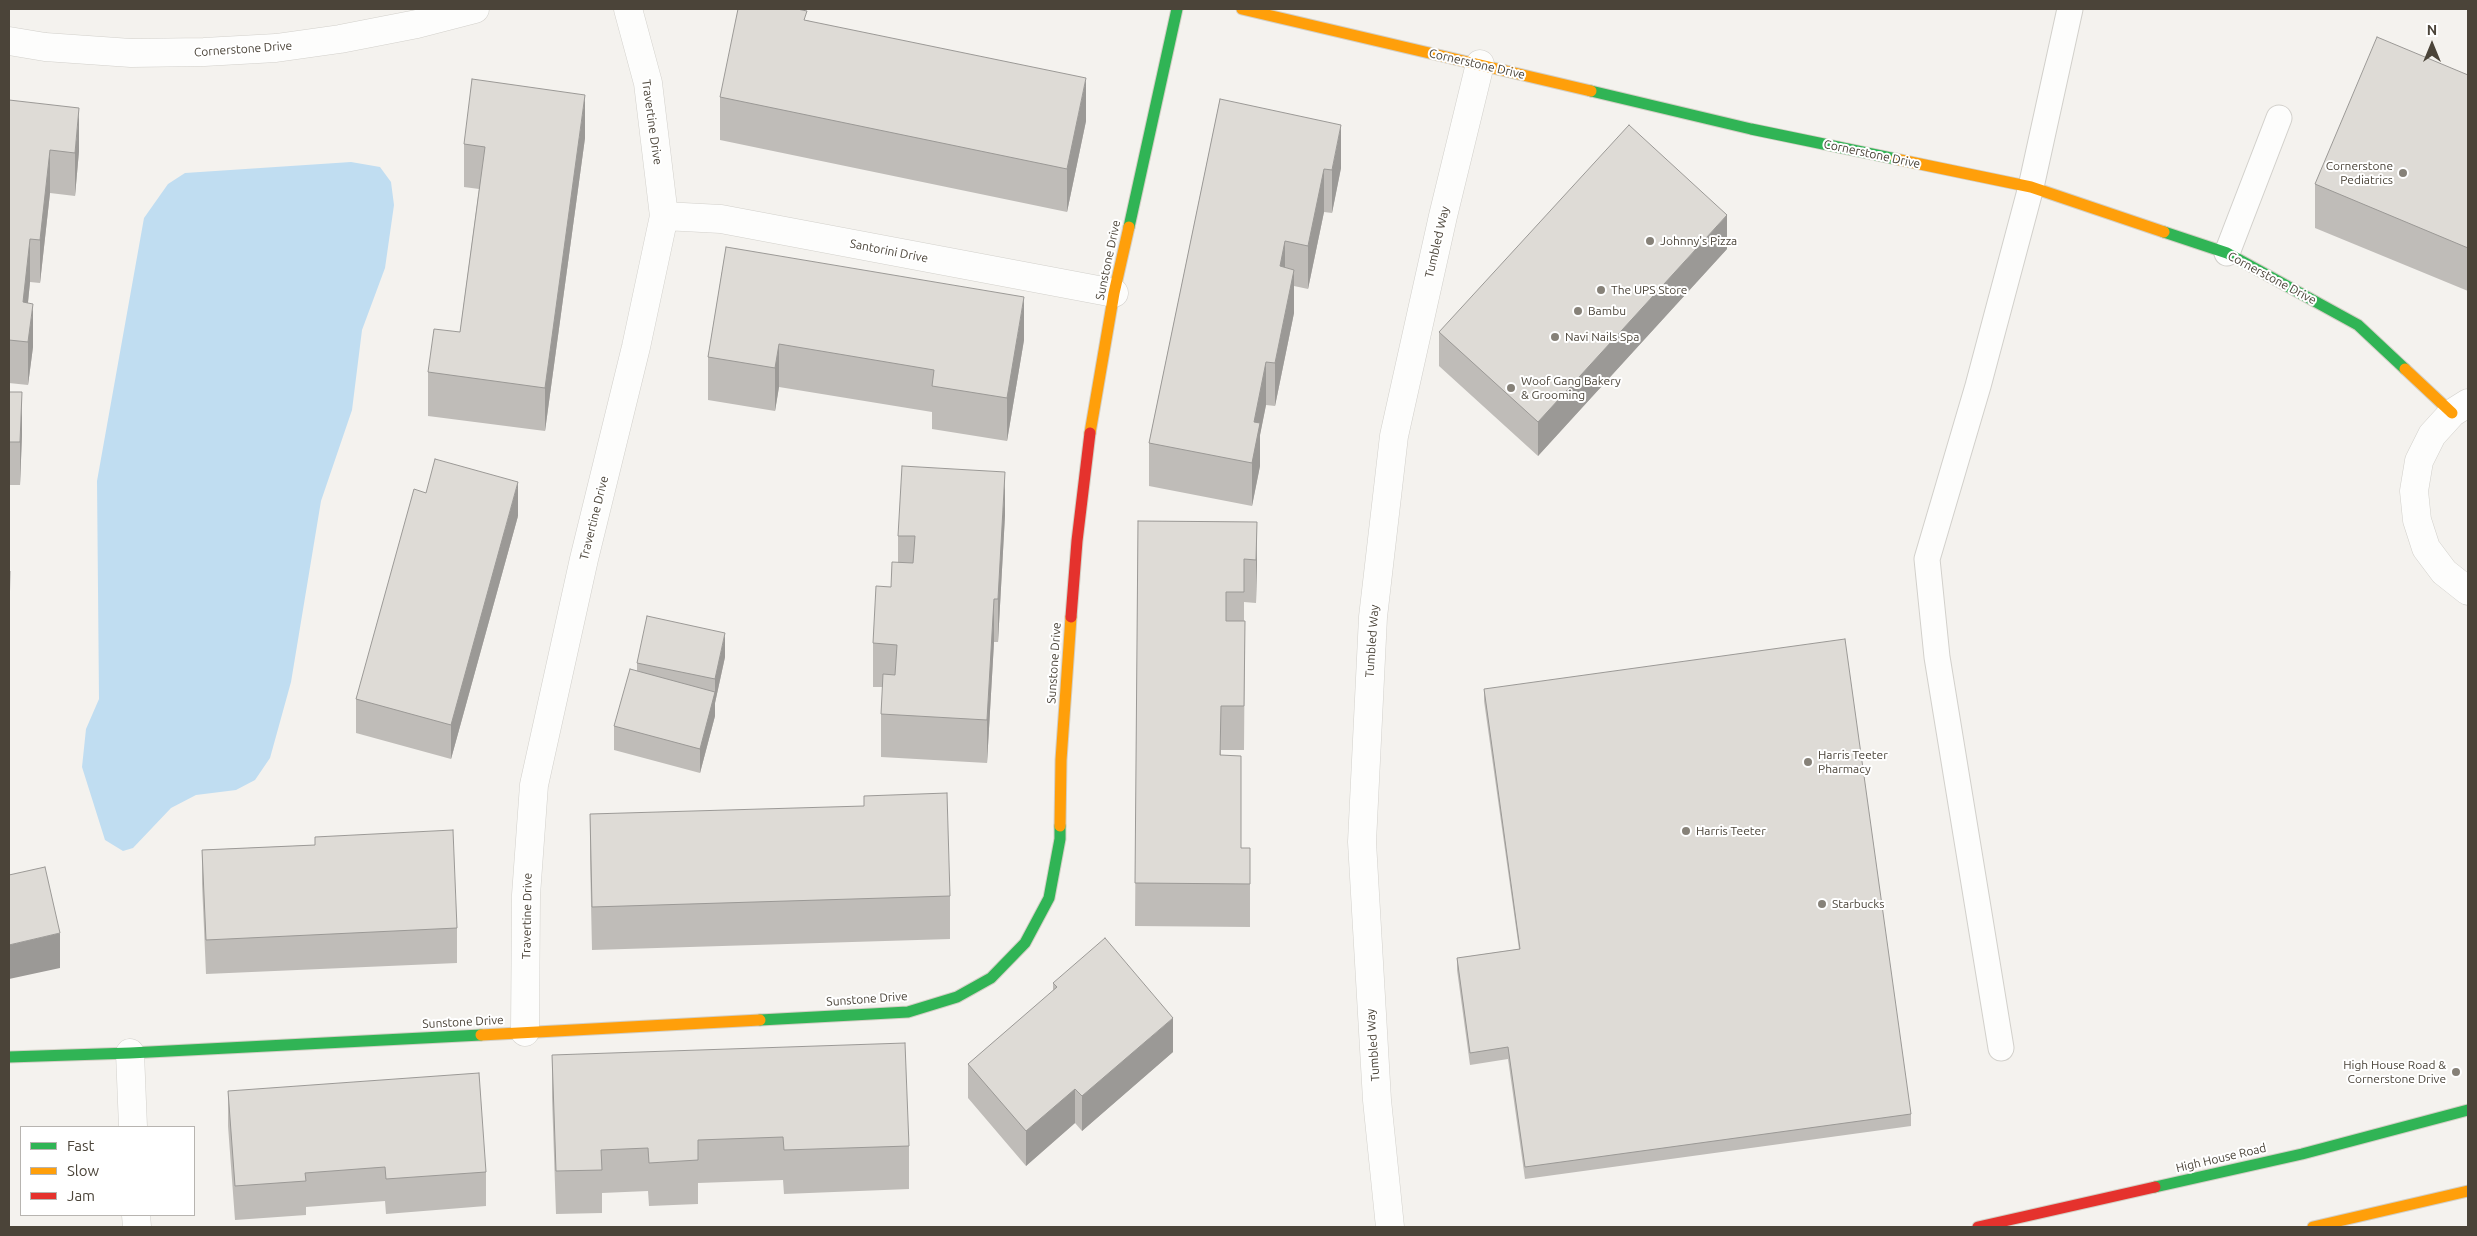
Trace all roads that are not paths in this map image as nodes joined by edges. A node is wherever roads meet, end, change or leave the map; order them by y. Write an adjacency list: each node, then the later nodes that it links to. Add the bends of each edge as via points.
1 (475, 9): 6 (street, Cornerstone Drive, via 340,40 267,49 131,53)
2 (628, 9): 10 (street, Travertine Drive, via 648,83)
3 (1177, 9): 12 (street, Sunstone Drive)
4 (1242, 9): 7 (street, Cornerstone Drive)
5 (2070, 9): 9 (lane)
6 (9, 41)
7 (1480, 64): 9 (street, Cornerstone Drive, via 1751,129); 22 (street, Tumbled Way, via 1394,436 1373,617 1362,842 1377,1100)
8 (2279, 118): 11 (lane)
9 (2031, 188): 11 (street, Cornerstone Drive); 16 (lane, via 1978,386 1926,559 1937,657)
10 (664, 216): 12 (street, Santorini Drive, via 721,219); 15 (street, Travertine Drive, via 534,785 526,895)
11 (2227, 252): 13 (street, Cornerstone Drive, via 2358,325)
12 (1114, 293): 15 (street, Sunstone Drive, via 1088,446 1077,541 1061,760 1060,839 1049,898 1025,943 991,978 957,997 908,1012)
13 (2460, 408): 14 (street, Cornerstone Drive, via 2432,435 2419,461 2414,500 2416,520 2426,548 2444,572)
14 (2468, 591)
15 (525, 1032): 17 (street, Sunstone Drive)
16 (2000, 1048)
17 (130, 1053): 18 (street, Sunstone Drive); 20 (street)
18 (9, 1057)
19 (2468, 1110): 23 (street, High House Road, via 2302,1154)
20 (133, 1126)
21 (2468, 1191): 24 (street)
22 (1390, 1227)
23 (1978, 1227)
24 (2313, 1227)

